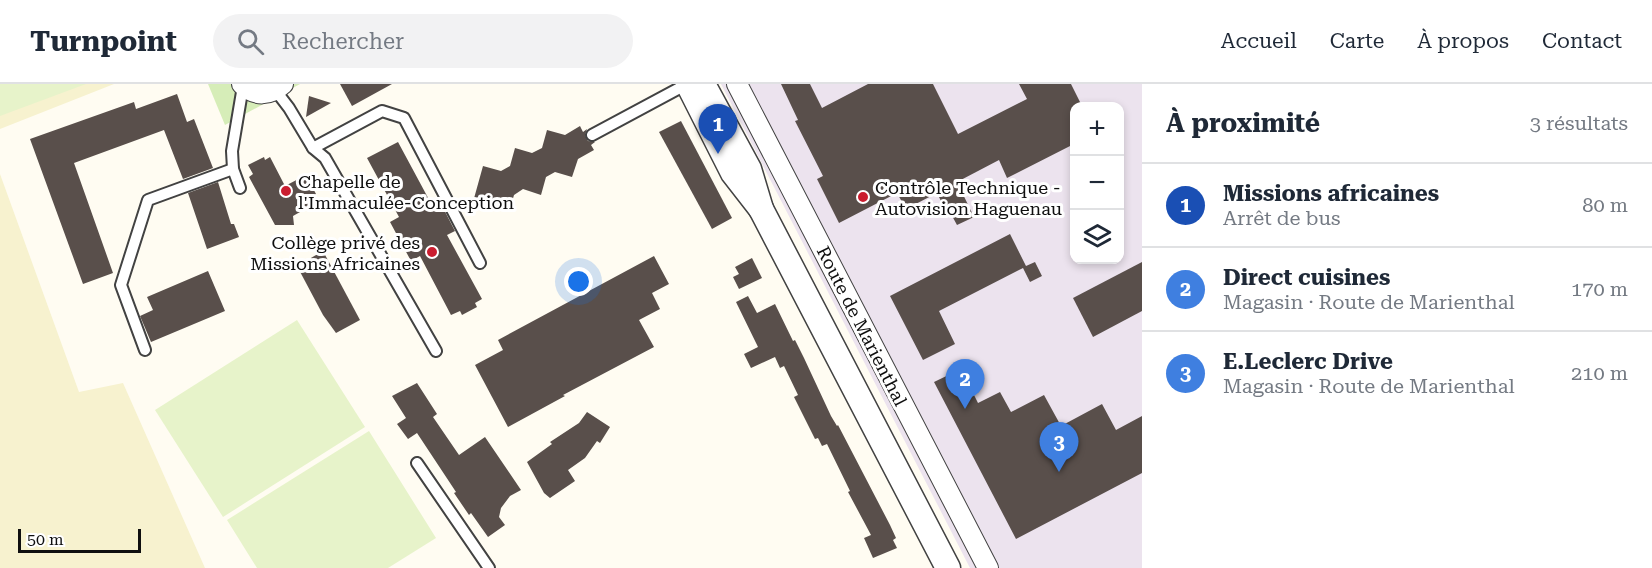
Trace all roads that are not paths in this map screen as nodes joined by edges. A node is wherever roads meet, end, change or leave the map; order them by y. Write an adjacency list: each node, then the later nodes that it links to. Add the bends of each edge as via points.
1 (688, 84): 6 (lane); 10 (street, Route de Marienthal, via 733,173)
2 (703, 84): 10 (street, Route de Marienthal, via 749,170)
3 (737, 84): 17 (street, Route de Marienthal)
4 (243, 85): 5 (street, via 259,94); 8 (lane, via 232,152)
5 (279, 87): 7 (lane)
6 (592, 135)
7 (313, 148): 11 (lane, via 382,111 404,118); 13 (lane, via 325,158)
8 (233, 169): 9 (lane); 12 (lane, via 148,200 121,285)
9 (240, 188)
10 (761, 209): 16 (street, Route de Marienthal)
11 (480, 263)
12 (145, 350)
13 (436, 351)
14 (417, 463): 15 (lane)
15 (489, 568)
16 (948, 568)
17 (988, 568)

